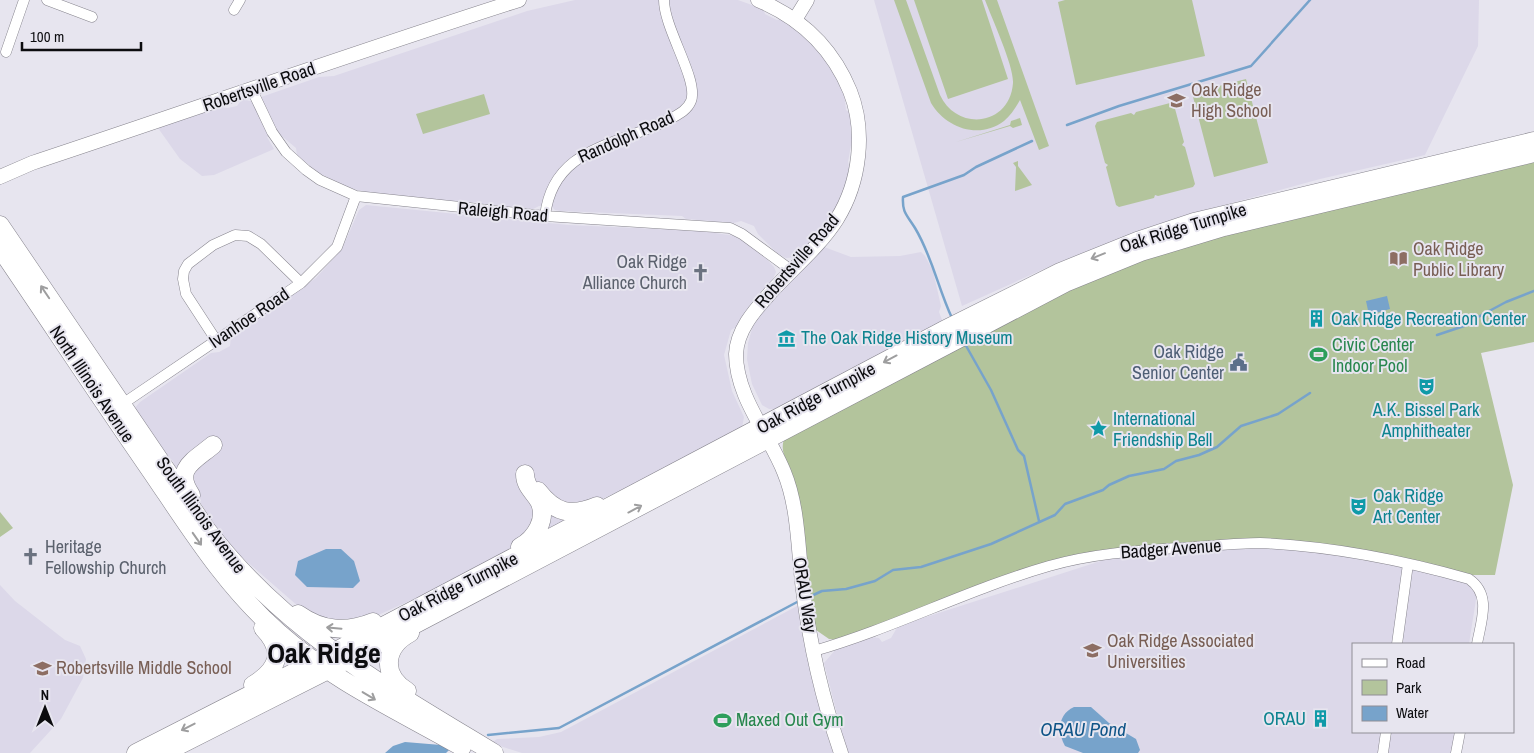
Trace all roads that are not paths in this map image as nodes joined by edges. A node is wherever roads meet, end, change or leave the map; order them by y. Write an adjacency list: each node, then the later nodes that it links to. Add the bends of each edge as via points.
1 (24, 0): 12 (street)
2 (47, 0): 10 (street)
3 (240, 0): 9 (street)
4 (519, 0): 8 (street, Robertsville Road)
5 (664, 0): 20 (street, Randolph Road, via 665,18 693,88 691,101 684,112 572,161 552,185)
6 (758, 0): 11 (street, Robertsville Road)
7 (807, 0): 11 (street)
8 (500, 3): 13 (street, Robertsville Road)
9 (234, 10)
10 (92, 17)
11 (796, 18): 23 (street, Robertsville Road, via 827,49 845,78 856,111 859,150 855,176 838,218)
12 (6, 52)
13 (252, 90): 18 (street, Robertsville Road, via 32,163); 19 (street, Raleigh Road, via 272,132 286,152 320,180)
14 (1534, 134): 17 (highway, via 1474,148)
15 (1534, 141): 17 (highway, Oak Ridge Turnpike)
16 (1534, 153): 27 (highway, Oak Ridge Turnpike, via 1224,227 1141,252 1030,300)
17 (1448, 161): 27 (highway, Oak Ridge Turnpike, one-way to 27, via 1194,222 1105,253 1036,283)
18 (0, 177)
19 (356, 196): 20 (street, Raleigh Road); 24 (street, Ivanhoe Road, via 337,247)
20 (545, 216): 23 (street, Raleigh Road, via 730,228)
21 (0, 225): 26 (highway, South Illinois Avenue, one-way to 21)
22 (0, 248): 26 (highway, North Illinois Avenue)
23 (791, 270): 27 (street, Robertsville Road, via 752,313 737,343 740,382)
24 (301, 283): 25 (street, Ivanhoe Road); 25 (street, via 261,244 248,236 235,236 214,245 188,264 182,279 186,294)
25 (216, 340): 26 (street, Ivanhoe Road)
26 (116, 408): 28 (highway, South Illinois Avenue); 32 (highway, North Illinois Avenue, one-way to 32, via 214,563)
27 (765, 432): 29 (highway, Oak Ridge Turnpike); 34 (highway, Oak Ridge Turnpike, one-way to 27); 37 (street, ORAU Way, via 788,485 793,506)
28 (159, 459): 30 (highway, South Illinois Avenue); 30 (highway, via 176,464 213,445 188,466 183,482)
29 (678, 472): 33 (highway, Oak Ridge Turnpike); 33 (highway, via 575,512 561,511 549,505 525,474 525,482 541,508 534,537)
30 (225, 554): 32 (highway, South Illinois Avenue)
31 (1408, 564): 35 (street); 36 (street, Badger Avenue, via 1469,579 1478,586 1483,609); 37 (street, Badger Avenue, via 1300,546 1257,543 1126,551 1093,556 1007,580)
32 (241, 584): 33 (highway, one-way to 32, via 357,628 333,630 305,619 265,586); 38 (highway, South Illinois Avenue); 39 (highway, North Illinois Avenue, via 279,634); 41 (highway, via 253,618 274,640 277,658 268,675)
33 (461, 585): 38 (highway, Oak Ridge Turnpike)
34 (455, 602): 38 (highway, Oak Ridge Turnpike); 42 (highway, via 431,622 399,639 393,646 389,664 390,674 399,686 431,706)
35 (1397, 643)
36 (1477, 643)
37 (814, 651): 50 (street, ORAU Way)
38 (339, 656): 39 (highway, Oak Ridge Turnpike); 42 (highway, South Illinois Avenue)
39 (322, 665): 40 (highway); 41 (highway, Oak Ridge Turnpike); 46 (highway, Oak Ridge Turnpike)
40 (343, 680): 47 (highway, via 324,682); 48 (highway, one-way to 48)
41 (208, 716): 45 (highway, Oak Ridge Turnpike, one-way to 45)
42 (447, 724): 49 (highway, South Illinois Avenue)
43 (1386, 733): 51 (street)
44 (1460, 733): 52 (street)
45 (136, 753)
46 (164, 753)
47 (183, 753)
48 (473, 753)
49 (494, 753)
50 (841, 753)
51 (1383, 753)
52 (1456, 753)

